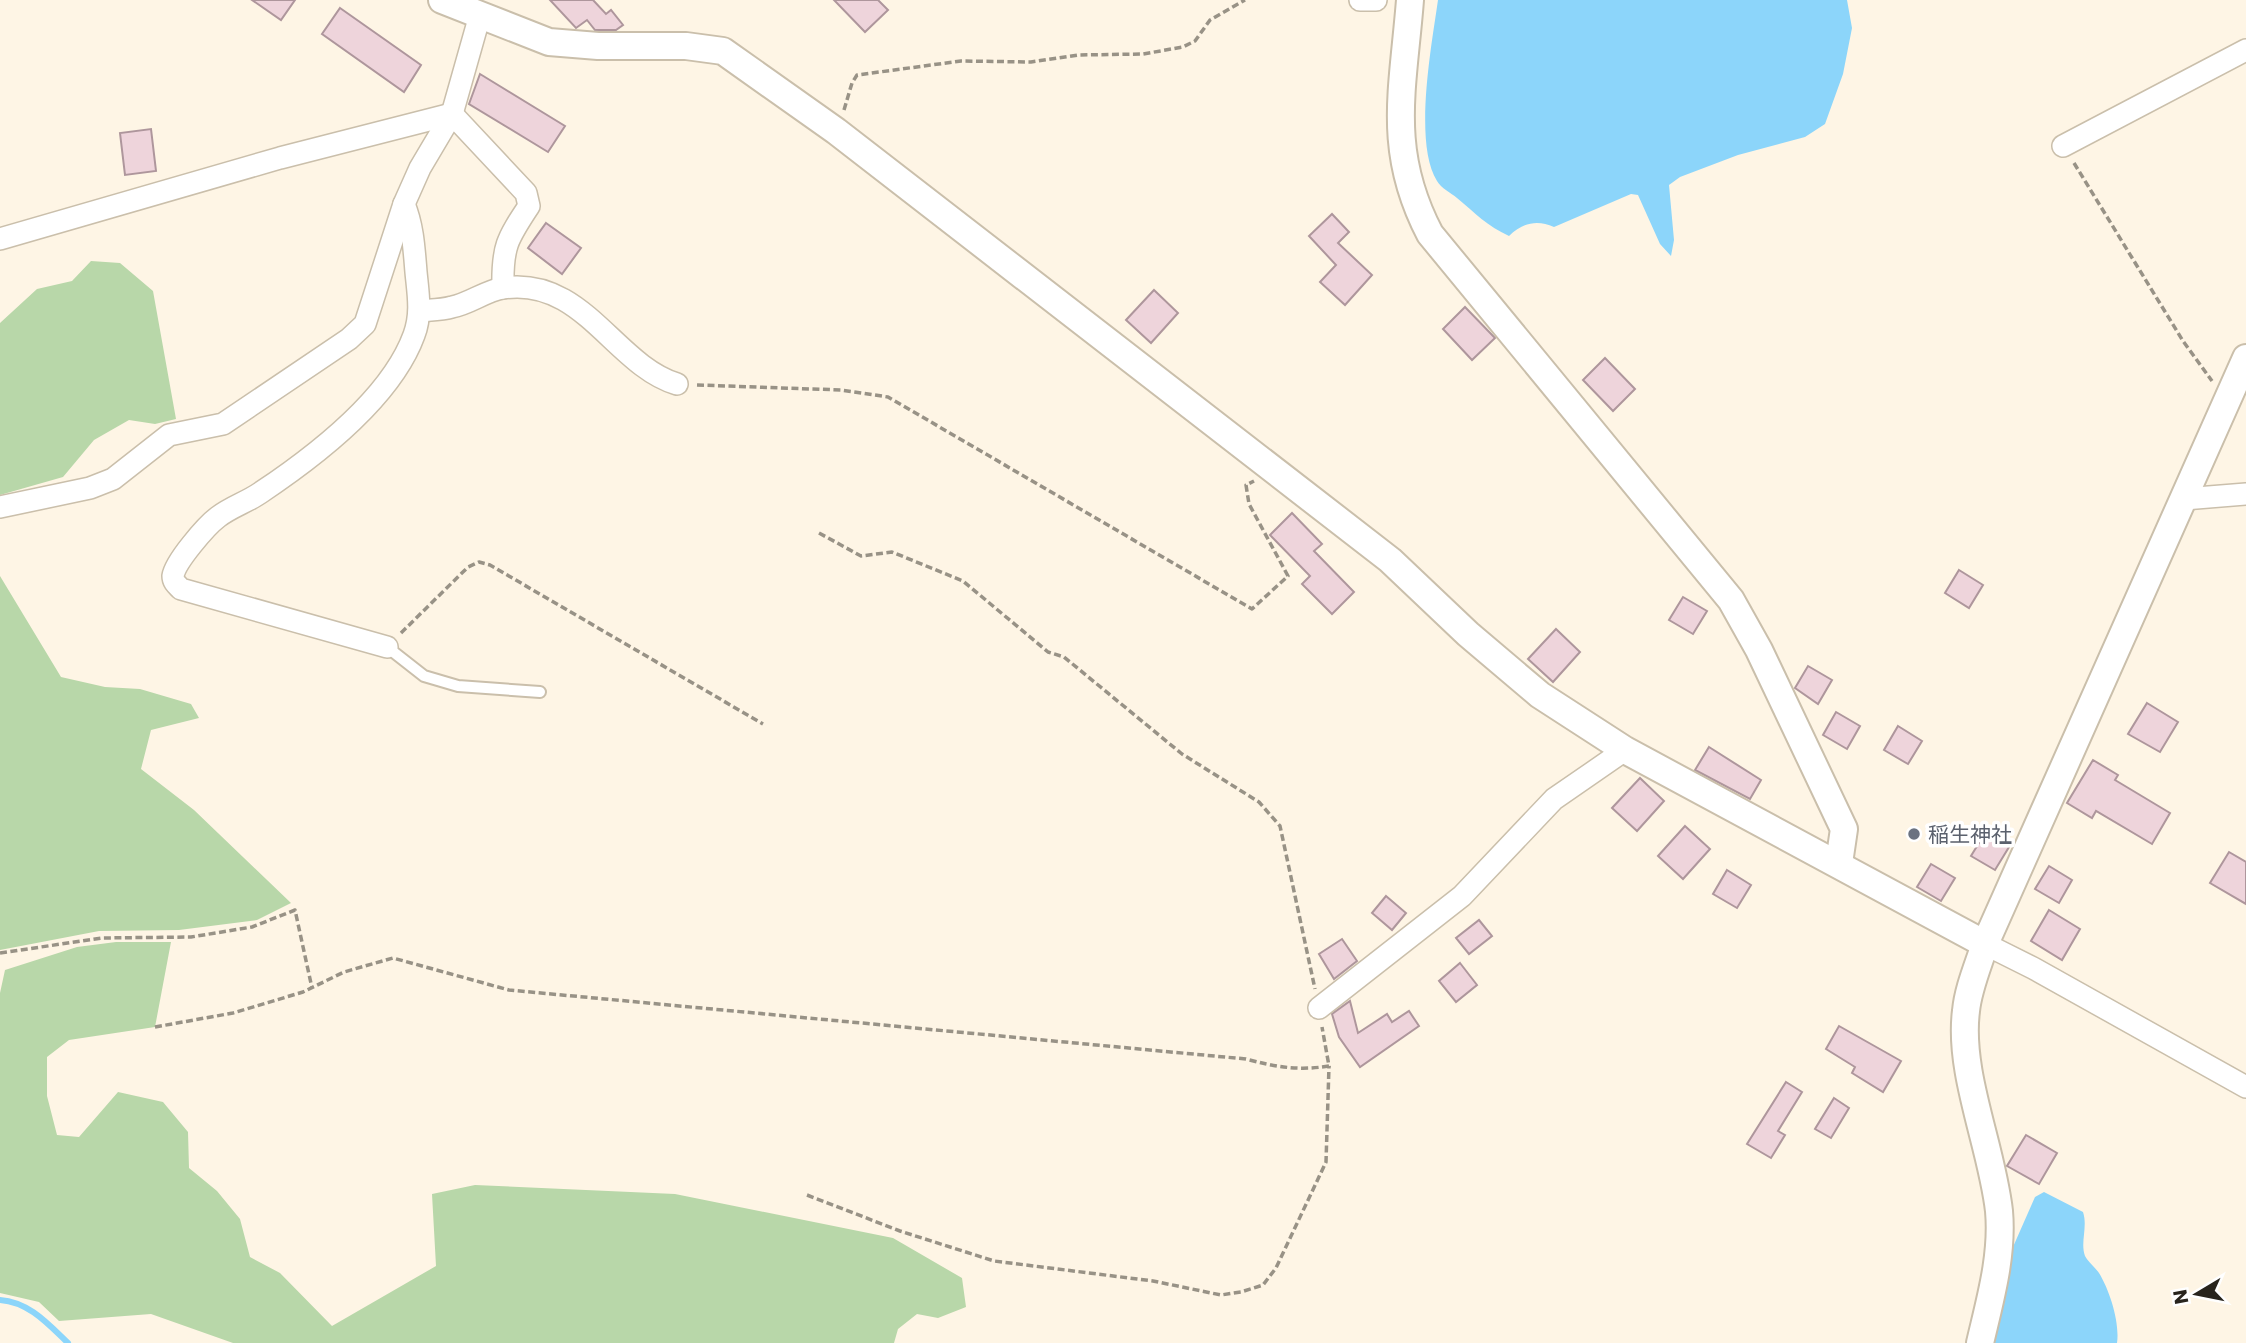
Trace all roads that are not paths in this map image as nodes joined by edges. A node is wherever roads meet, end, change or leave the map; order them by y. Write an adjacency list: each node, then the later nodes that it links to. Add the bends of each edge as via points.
1 (442, 0): 5 (street)
2 (1360, 0): 3 (street)
3 (1376, 0)
4 (1410, 0): 21 (street, via 1399,138 1415,204 1430,234 1731,600 1844,828)
5 (480, 15): 7 (street); 20 (street, via 549,42 723,51 836,131 1390,560 1539,695)
6 (2246, 50): 8 (street)
7 (452, 114): 9 (street); 10 (street); 11 (street, via 526,193 529,206 502,256)
8 (2063, 146)
9 (404, 204): 12 (street, via 411,222); 17 (street, via 365,324 349,339 223,424 169,435 113,479)
10 (0, 239)
11 (503, 288): 12 (street, via 453,307); 14 (street, via 535,290 566,301 599,324 659,379)
12 (420, 311): 18 (street, via 402,359 365,406 293,471 217,517 184,554 173,575 181,589)
13 (2246, 358): 16 (street)
14 (677, 384)
15 (2246, 494): 16 (street)
16 (2184, 499): 22 (street)
17 (0, 507)
18 (387, 647): 19 (lane, via 424,676 458,687)
19 (540, 692)
20 (1625, 750): 21 (street); 23 (street, via 1554,799 1462,896)
21 (1839, 863): 22 (street)
22 (1984, 944): 24 (street); 25 (street, via 1966,1011 1966,1059 1999,1213 1997,1275)
23 (1319, 1008)
24 (2246, 1087)
25 (1980, 1343)

